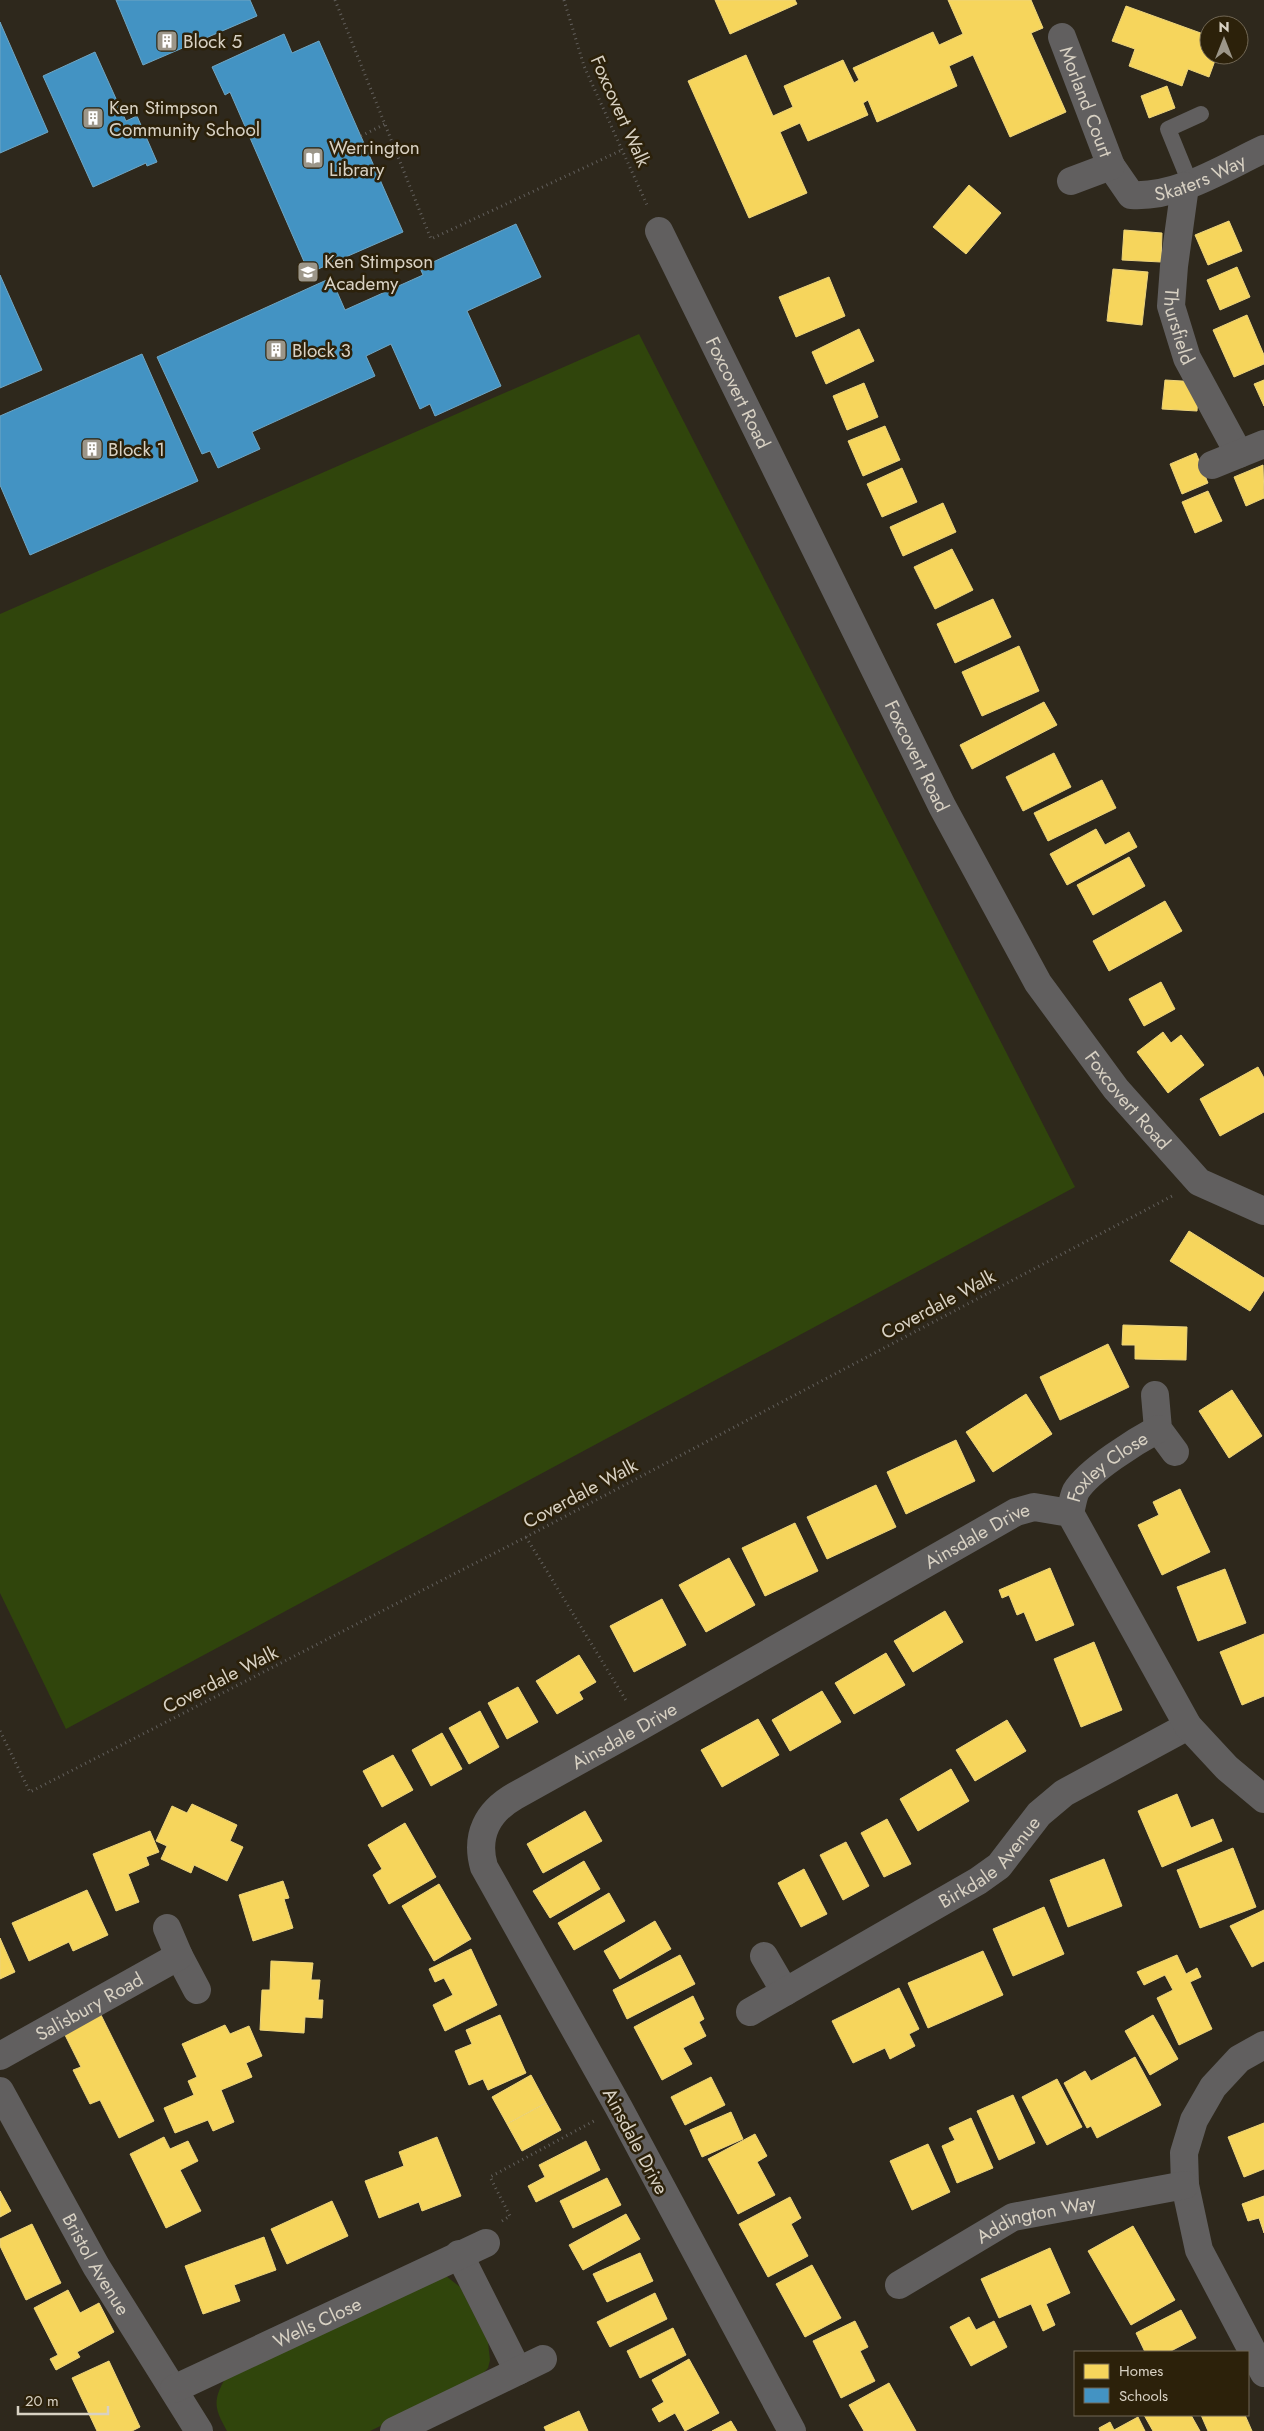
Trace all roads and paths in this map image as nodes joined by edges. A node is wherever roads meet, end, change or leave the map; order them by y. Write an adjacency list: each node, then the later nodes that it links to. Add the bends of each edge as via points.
1 (335, 0): 5 (path)
2 (564, 0): 8 (path, Foxcovert Walk, via 584,66)
3 (1062, 37): 9 (street, Morland Court)
4 (1201, 114): 11 (lane, via 1168,129)
5 (385, 124): 6 (path); 8 (path, via 431,239)
6 (361, 136)
7 (1264, 149): 11 (street, Skaters Way)
8 (622, 150): 13 (path, Foxcovert Walk)
9 (1112, 166): 10 (street, Morland Court); 12 (street, Morland Court)
10 (1071, 181)
11 (1187, 185): 12 (street, Skaters Way, via 1150,196); 15 (street, Thursfield, via 1171,306 1187,358)
12 (1132, 195)
13 (659, 231): 17 (street, Foxcovert Road, via 942,806 1038,982 1116,1089)
14 (1264, 444): 15 (street)
15 (1239, 454): 16 (street)
16 (1212, 465)
17 (1199, 1182): 18 (street, Foxcovert Road); 23 (path, Coverdale Walk)
18 (1264, 1211)
19 (1155, 1395): 20 (street, Foxley Close)
20 (1158, 1430): 21 (street, Foxley Close); 22 (street, Foxley Close, via 1127,1446 1090,1477 1076,1491)
21 (1175, 1452)
22 (1070, 1513): 24 (street, Ainsdale Drive, via 1034,1507 1016,1512); 25 (street)
23 (526, 1537): 24 (path); 26 (path, Coverdale Walk, via 30,1792)
24 (641, 1726): 37 (street, Ainsdale Drive, via 503,1803 487,1821 480,1842 484,1867)
25 (1188, 1726): 27 (street, via 1227,1768); 32 (street, Birkdale Avenue, via 1064,1793 1039,1814 999,1866 978,1881)
26 (0, 1731)
27 (1264, 1799)
28 (167, 1928): 29 (street)
29 (179, 1956): 31 (street); 35 (street, Salisbury Road)
30 (764, 1956): 32 (street)
31 (197, 1990)
32 (784, 1992): 33 (street, Birkdale Avenue)
33 (750, 2012)
34 (1264, 2045): 38 (street, via 1239,2059 1213,2087 1194,2120 1184,2153)
35 (0, 2056)
36 (0, 2091): 45 (street, Bristol Avenue, via 96,2266)
37 (619, 2108): 39 (path, via 490,2177 510,2216 492,2226); 48 (street, Ainsdale Drive)
38 (1184, 2185): 41 (street, Addington Way, via 1013,2217); 44 (street, via 1199,2250)
39 (486, 2243): 40 (street, Wells Close)
40 (460, 2254): 43 (street); 45 (street, Wells Close)
41 (899, 2285)
42 (544, 2359): 43 (street)
43 (518, 2371): 47 (street)
44 (1264, 2373)
45 (174, 2389): 46 (street, Bristol Avenue)
46 (198, 2431)
47 (394, 2431)
48 (792, 2431)

